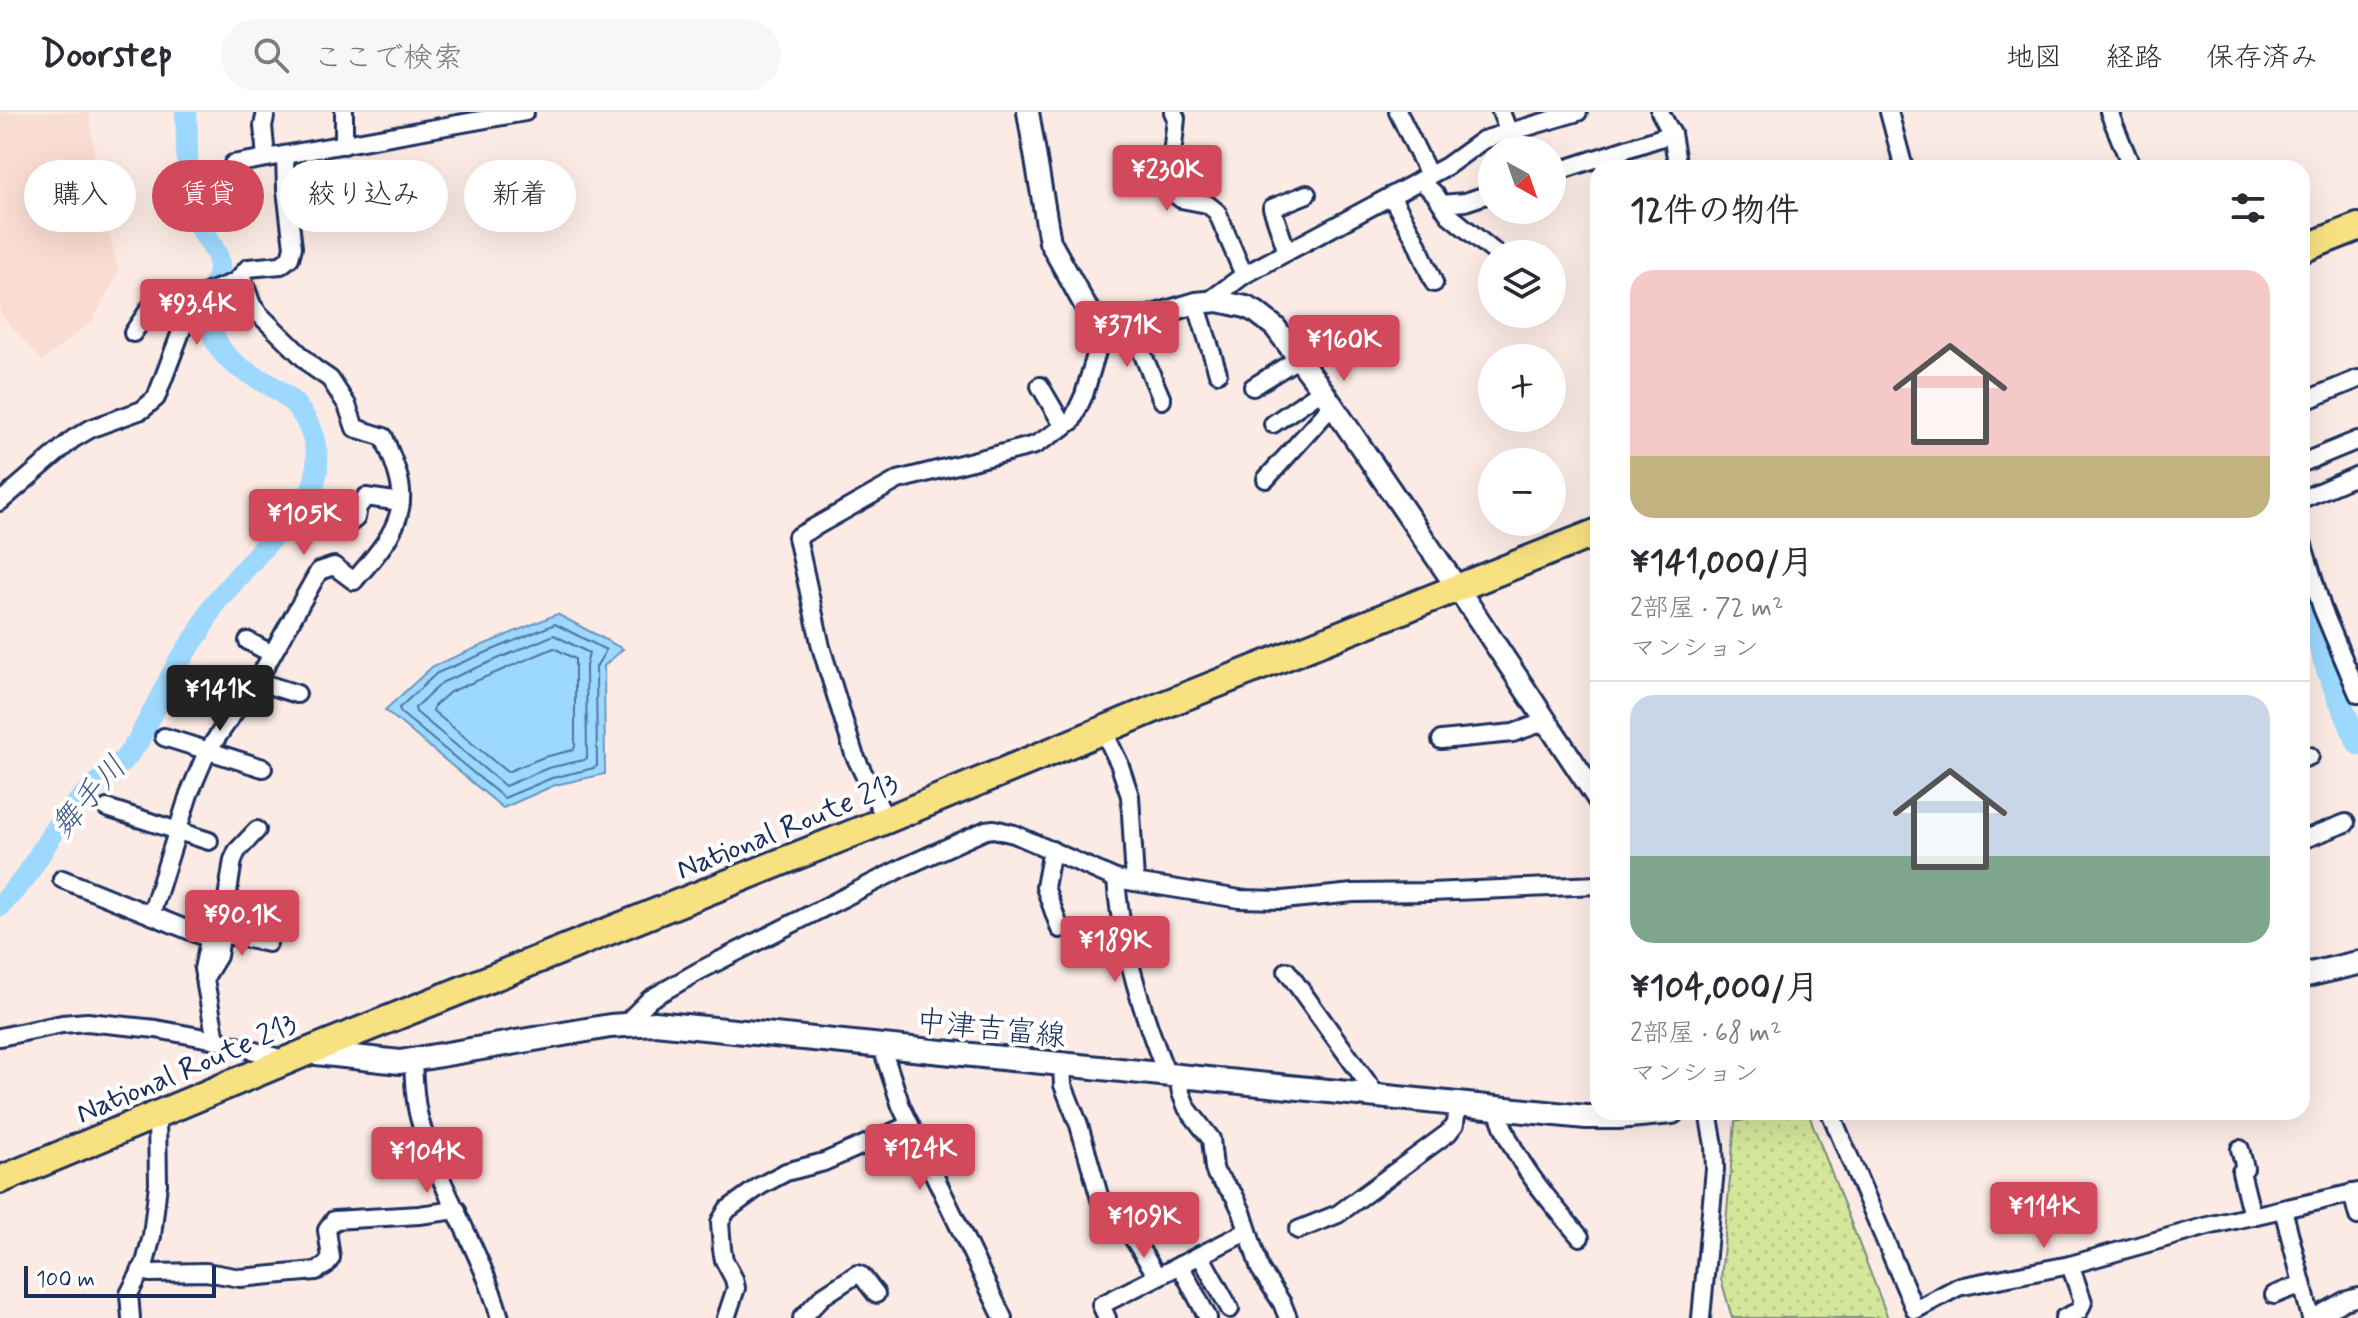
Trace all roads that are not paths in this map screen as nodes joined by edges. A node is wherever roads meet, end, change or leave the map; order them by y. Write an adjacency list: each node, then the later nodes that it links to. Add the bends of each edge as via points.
1 (266, 112): 17 (street)
2 (344, 112): 15 (street)
3 (525, 112): 12 (street)
4 (1028, 112): 39 (street, via 1050,242 1087,309)
5 (1173, 112): 34 (street, via 1169,184 1181,199 1207,204 1217,212)
6 (1398, 112): 25 (street)
7 (1501, 112): 13 (street)
8 (1578, 112): 13 (street)
9 (1660, 112): 14 (street)
10 (1889, 112): 21 (street)
11 (2109, 112): 22 (street)
12 (501, 114): 15 (street)
13 (1509, 133): 25 (street, via 1483,140)
14 (1672, 134): 19 (street); 20 (street)
15 (344, 145): 16 (street)
16 (285, 155): 17 (street); 35 (street, via 292,253 281,265 253,267)
17 (266, 158): 18 (street)
18 (255, 160)
19 (1592, 160)
20 (1677, 160)
21 (1902, 160)
22 (2129, 160)
23 (1590, 161): 24 (street)
24 (1566, 168)
25 (1424, 178): 27 (street); 29 (street)
26 (1307, 194): 33 (street, via 1272,208)
27 (1391, 196): 33 (street); 36 (street)
28 (1478, 198): 29 (street)
29 (1442, 204): 31 (street)
30 (2358, 227): 32 (highway)
31 (1480, 240)
32 (2310, 246)
33 (1287, 252): 34 (street)
34 (1244, 275): 37 (street)
35 (242, 277): 38 (street, via 198,296); 58 (street, via 260,315 330,379 355,428 384,437)
36 (1434, 283)
37 (1203, 302): 40 (street); 42 (street, via 1227,302 1256,312 1283,335); 43 (street)
38 (188, 313): 41 (street, via 161,292); 57 (street, via 156,398 142,410 73,439)
39 (1106, 321): 40 (street); 51 (street, via 1084,395)
40 (1130, 324): 49 (street)
41 (133, 333)
42 (1299, 358): 46 (street); 47 (street)
43 (1218, 373)
44 (2358, 379): 48 (street)
45 (1040, 386): 51 (street)
46 (1253, 387)
47 (1327, 398): 50 (street); 55 (street); 62 (street)
48 (2310, 399)
49 (1162, 400)
50 (1273, 424)
51 (1064, 427): 78 (street, via 1035,445 898,480 797,537 821,647 854,754)
52 (2358, 440): 53 (street)
53 (2310, 460)
54 (2358, 475): 56 (street)
55 (1266, 479)
56 (2310, 496)
57 (0, 502)
58 (401, 502): 59 (street, via 366,497); 64 (street, via 385,543 354,581 334,566 319,571)
59 (350, 523)
60 (1590, 535): 62 (highway, National Route 213)
61 (2310, 568): 68 (street)
62 (1457, 588): 70 (street); 71 (highway, National Route 213)
63 (248, 641): 64 (street)
64 (272, 654): 65 (street)
65 (256, 681): 67 (street); 69 (street)
66 (192, 684): 69 (street, via 188,692)
67 (297, 694)
68 (2358, 694)
69 (232, 714): 74 (street)
70 (1547, 721): 73 (street, via 1513,733); 76 (street)
71 (1103, 730): 78 (highway, National Route 213); 87 (street, via 1130,796)
72 (164, 737): 74 (street)
73 (1441, 740)
74 (208, 751): 75 (street); 80 (street)
75 (263, 768)
76 (1590, 787)
77 (107, 808): 80 (street)
78 (886, 820): 101 (highway, National Route 213)
79 (2346, 823): 82 (street)
80 (177, 830): 83 (street); 89 (street)
81 (257, 830): 91 (street, via 233,860)
82 (2310, 837)
83 (209, 841)
84 (1052, 850): 86 (street); 90 (street, via 1045,887); 97 (street, via 1003,830 978,832 699,971 650,999)
85 (62, 879): 89 (street)
86 (1116, 879): 87 (street); 105 (street, via 1139,1000)
87 (1135, 882): 88 (street, via 1252,900)
88 (1590, 885)
89 (151, 915): 96 (street, via 208,938)
90 (1060, 929)
91 (223, 934): 92 (street); 96 (street)
92 (268, 943)
93 (2358, 963): 95 (main road)
94 (1287, 971): 106 (street)
95 (2310, 974)
96 (204, 979): 99 (street)
97 (625, 1024): 100 (main road, 中津吉富線); 102 (main road, 中津吉富線)
98 (0, 1037): 99 (street, via 87,1022)
99 (216, 1040): 103 (street)
100 (882, 1048): 104 (main road, 中津吉富線); 113 (street)
101 (307, 1052): 102 (main road, 中津吉富線); 103 (highway, National Route 213)
102 (413, 1061): 118 (street, via 419,1117)
103 (282, 1063): 109 (highway, National Route 213)
104 (1062, 1065): 105 (main road, 中津吉富線); 128 (street, via 1063,1085 1100,1199 1126,1227)
105 (1172, 1076): 106 (main road, 中津吉富線); 122 (street, via 1187,1108 1210,1135 1214,1168 1234,1195)
106 (1377, 1096): 107 (main road, 中津吉富線)
107 (1457, 1104): 108 (main road, 中津吉富線); 121 (street, via 1455,1124 1448,1133 1338,1214)
108 (1497, 1108): 110 (main road, 中津吉富線); 123 (street, via 1524,1164)
109 (157, 1115): 115 (highway, National Route 213); 127 (street, via 155,1210)
110 (1590, 1117)
111 (1709, 1120): 143 (street, via 1715,1169)
112 (1833, 1120): 135 (street)
113 (909, 1125): 134 (street, via 824,1162 786,1172 727,1210 720,1228 724,1260 736,1288); 139 (street)
114 (2240, 1149): 119 (street)
115 (0, 1180)
116 (2355, 1192): 117 (street); 120 (street)
117 (2283, 1209): 119 (street); 129 (street)
118 (457, 1210): 127 (street, via 334,1220 327,1230 331,1258 316,1271 240,1278); 137 (street)
119 (2252, 1216): 126 (street)
120 (2358, 1216)
121 (1298, 1230)
122 (1248, 1231): 124 (street); 142 (street, via 1260,1269)
123 (1580, 1237)
124 (1200, 1255): 125 (street); 133 (street)
125 (1180, 1265): 128 (street); 141 (street)
126 (2070, 1265): 135 (street, via 1958,1287); 144 (street, via 2083,1302 2079,1311)
127 (140, 1271): 136 (street, via 129,1294)
128 (1157, 1276): 140 (street, via 1101,1305)
129 (2302, 1284): 131 (street); 145 (street)
130 (876, 1294): 138 (street, via 857,1274 823,1296)
131 (2274, 1295)
132 (2358, 1297): 145 (street)
133 (1230, 1309)
134 (733, 1314)
135 (1914, 1315)
136 (131, 1318)
137 (500, 1318)
138 (802, 1318)
139 (1003, 1318)
140 (1107, 1318)
141 (1208, 1318)
142 (1288, 1318)
143 (1701, 1318)
144 (2064, 1318)
145 (2312, 1318)

